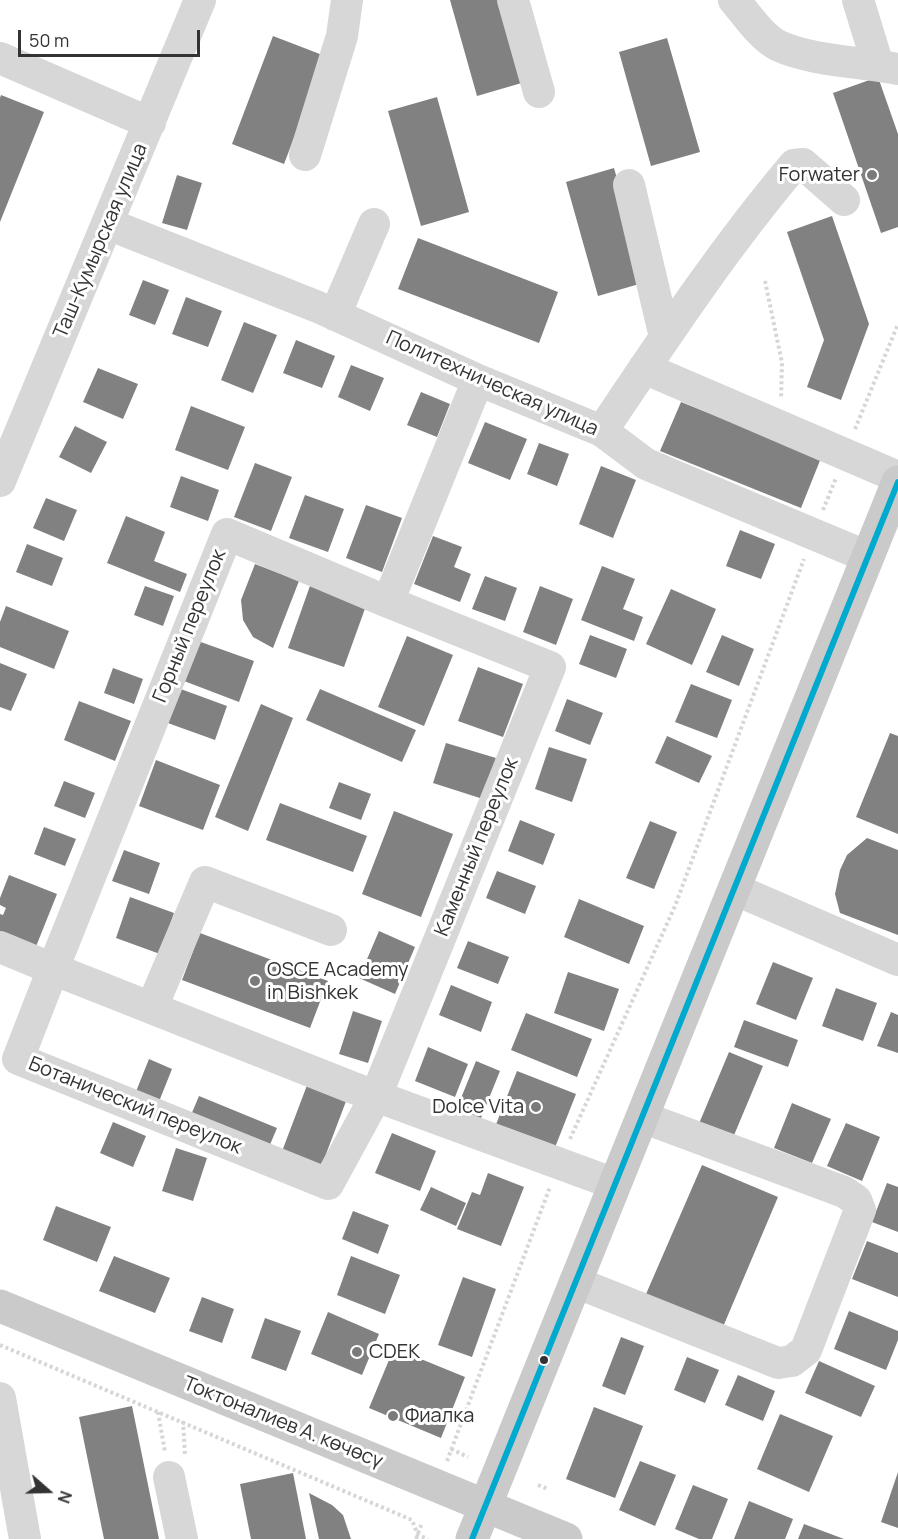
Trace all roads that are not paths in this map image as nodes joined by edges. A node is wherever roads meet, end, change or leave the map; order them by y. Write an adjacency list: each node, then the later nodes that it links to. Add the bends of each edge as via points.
1 (200, 0): 9 (street, Таш-Кумырская улица)
2 (347, 0): 10 (street, via 342,36)
3 (513, 0): 8 (street)
4 (734, 0): 7 (street, via 759,30 779,46 830,59)
5 (858, 0): 7 (street)
6 (0, 58): 9 (street)
7 (888, 67)
8 (539, 92)
9 (150, 123): 13 (street, Таш-Кумырская улица)
10 (305, 155)
11 (629, 185): 16 (street)
12 (844, 200): 16 (street, via 803,164 794,165 746,223)
13 (108, 224): 15 (street, Политехническая улица); 19 (street, Таш-Кумырская улица)
14 (374, 224): 15 (street)
15 (335, 315): 18 (street, Политехническая улица)
16 (665, 337): 17 (street)
17 (644, 368): 20 (street); 21 (street)
18 (478, 380): 20 (street, Политехническая улица); 25 (street)
19 (12, 419): 22 (street, Таш-Кумырская улица)
20 (602, 431): 24 (street, Политехническая улица, via 646,464)
21 (898, 477)
22 (0, 481)
23 (898, 482): 24 (main road)
24 (868, 557): 26 (main road)
25 (388, 602): 30 (street, Горный переулок, via 227,534); 32 (street, Каменный переулок, via 550,667)
26 (734, 889): 29 (street); 33 (main road)
27 (331, 930): 31 (street, via 205,882)
28 (0, 947): 30 (street)
29 (898, 960)
30 (53, 969): 31 (street); 34 (street, Ботанический переулок, via 18,1059)
31 (152, 1007): 32 (street)
32 (376, 1096): 34 (street, Каменный переулок); 35 (street)
33 (642, 1117): 35 (main road); 36 (street, via 844,1192 856,1200 860,1210 806,1350 792,1361 778,1363)
34 (328, 1184)
35 (615, 1184): 36 (main road)
36 (575, 1282): 39 (main road)
37 (0, 1306): 39 (main road, Токтоналиев А. көчөсү)
38 (0, 1398): 40 (street)
39 (485, 1507): 43 (main road); 44 (main road, Токтоналиев А. көчөсү)
40 (25, 1539)
41 (182, 1539): 42 (street, via 178,1482)
42 (197, 1539)
43 (472, 1539)
44 (566, 1539)

